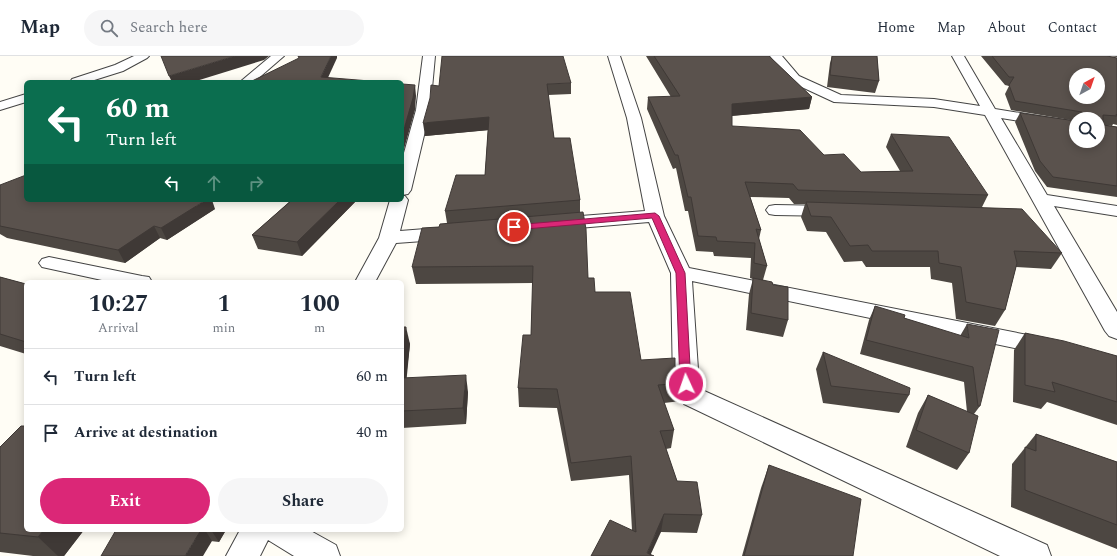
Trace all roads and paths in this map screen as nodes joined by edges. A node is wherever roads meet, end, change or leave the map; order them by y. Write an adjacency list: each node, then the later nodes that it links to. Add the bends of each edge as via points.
1 (143, 56): 7 (street, via 119,68)
2 (278, 56): 8 (street)
3 (429, 56): 13 (street, via 423,110 413,125)
4 (614, 56): 19 (street, via 634,118)
5 (776, 56): 11 (street, via 795,79 839,99 934,103)
6 (958, 56): 11 (street)
7 (82, 80)
8 (248, 80)
9 (24, 99): 10 (street)
10 (0, 106)
11 (991, 112): 12 (street); 14 (street)
12 (1069, 125)
13 (404, 178)
14 (1042, 199): 17 (street); 21 (street)
15 (399, 202): 24 (street)
16 (775, 210): 18 (street)
17 (1117, 211)
18 (854, 212)
19 (655, 216): 22 (street); 26 (street)
20 (1029, 218): 21 (street)
21 (1053, 218): 29 (street)
22 (538, 225)
23 (468, 231): 24 (street)
24 (389, 238): 28 (street)
25 (48, 263): 27 (street)
26 (681, 273): 30 (street); 35 (street, via 686,384 693,396)
27 (132, 280)
28 (367, 280)
29 (1117, 330)
30 (1070, 352)
31 (256, 532): 33 (street)
32 (283, 532): 34 (street)
33 (242, 556)
34 (324, 556)
35 (1035, 556)

